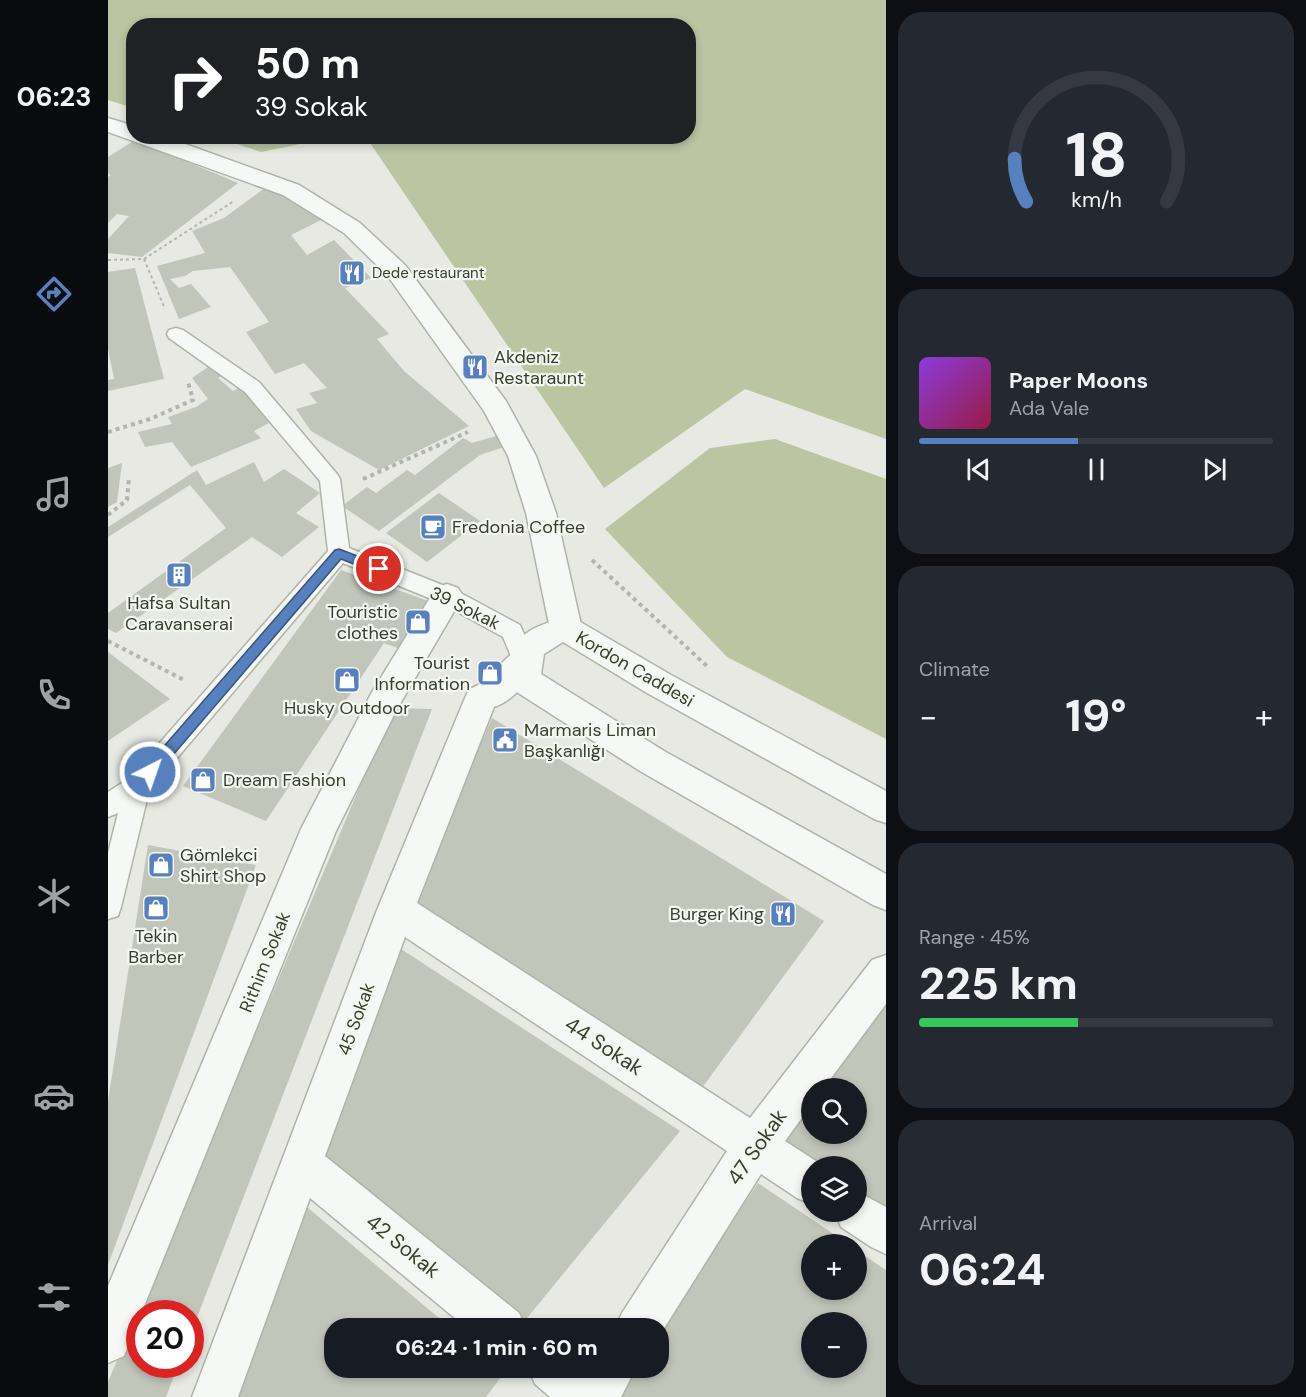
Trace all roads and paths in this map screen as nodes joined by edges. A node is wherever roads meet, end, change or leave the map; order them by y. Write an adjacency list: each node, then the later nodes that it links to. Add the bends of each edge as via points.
1 (108, 125): 2 (street)
2 (126, 131)
3 (163, 144): 4 (street)
4 (265, 181): 5 (path); 8 (street, via 291,190 352,228 396,270)
5 (144, 259): 6 (path); 7 (path)
6 (108, 260)
7 (176, 334): 9 (path, via 193,400); 11 (lane, via 252,387 330,479)
8 (501, 418): 11 (path); 12 (street, via 522,456)
9 (108, 432)
10 (129, 478): 13 (path, via 127,500)
11 (332, 493): 14 (lane)
12 (541, 513): 16 (street); 19 (path)
13 (108, 515)
14 (339, 553): 15 (lane, 39 Sokak); 20 (lane)
15 (447, 596): 18 (lane, 39 Sokak, via 512,631); 35 (street, Rithim Sokak, via 384,701 319,830)
16 (566, 629): 18 (street, Kordon Caddesi, via 541,636); 23 (street, Kordon Caddesi, via 658,684)
17 (108, 641): 20 (path)
18 (524, 662): 24 (street, via 524,680 577,716); 26 (street, 45 Sokak, via 494,694 481,698)
19 (713, 671)
20 (216, 696): 21 (lane)
21 (137, 787): 22 (lane); 25 (lane)
22 (108, 806)
23 (886, 808)
24 (886, 893)
25 (108, 907)
26 (396, 910): 28 (street, 44 Sokak); 29 (street, 45 Sokak)
27 (886, 973): 28 (street, 47 Sokak)
28 (755, 1146): 30 (street, 44 Sokak); 34 (street, 47 Sokak)
29 (302, 1164): 33 (street, 42 Sokak); 38 (street, 45 Sokak)
30 (801, 1176)
31 (867, 1219): 32 (street)
32 (886, 1232)
33 (490, 1318)
34 (645, 1318)
35 (108, 1340)
36 (563, 1378): 39 (street)
37 (607, 1378): 40 (street)
38 (215, 1397)
39 (586, 1397)
40 (595, 1397)

